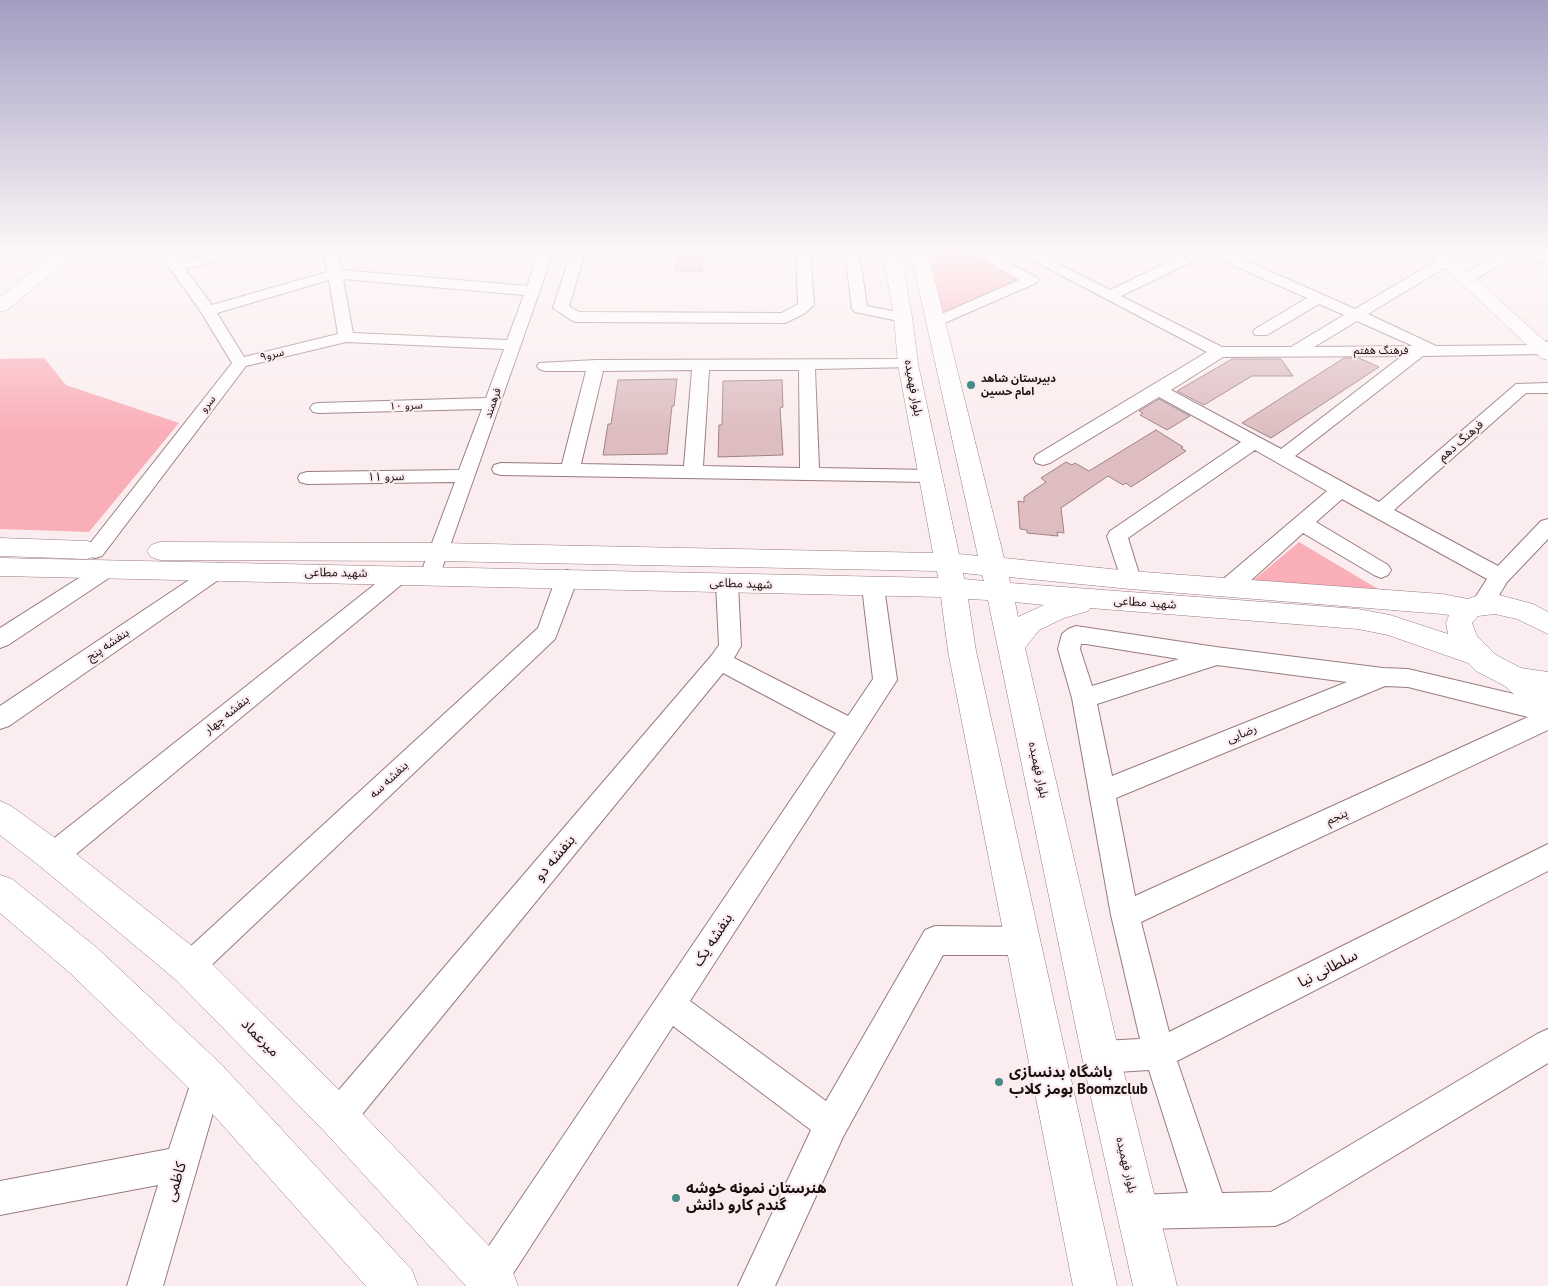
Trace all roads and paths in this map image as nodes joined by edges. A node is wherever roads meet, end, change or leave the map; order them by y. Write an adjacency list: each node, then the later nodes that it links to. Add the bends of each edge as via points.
1 (209, 313): 26 (street)
2 (342, 313): 19 (street)
3 (524, 313): 20 (street, فرهمند)
4 (569, 313): 5 (street, via 576,317 785,318)
5 (795, 313)
6 (882, 313): 16 (street)
7 (902, 313): 16 (street, بلوار فهمیده)
8 (933, 313): 17 (street, بلوار فهمیده)
9 (956, 313): 17 (street)
10 (1142, 313): 25 (street)
11 (1293, 313): 18 (street)
12 (1352, 313): 15 (street)
13 (1359, 313): 15 (street)
14 (1504, 313): 23 (street)
15 (1356, 315): 22 (street); 24 (street)
16 (903, 317): 27 (street, بلوار فهمیده)
17 (935, 322): 61 (street, بلوار فهمیده)
18 (1261, 332)
19 (346, 337): 20 (street, سرو۹); 26 (street, سرو۹)
20 (513, 345): 34 (street, فرهمند)
21 (1420, 350): 22 (street, فرهنگ هفتم); 24 (street, فرهنگ هفتم); 37 (street)
22 (1438, 350): 23 (street, فرهنگ هفتم)
23 (1546, 350)
24 (1295, 351): 25 (street, فرهنگ هفتم)
25 (1219, 352): 33 (street)
26 (240, 363): 51 (street, سرو)
27 (908, 364): 30 (street); 44 (street, بلوار فهمیده)
28 (596, 365): 29 (street); 31 (street); 40 (street)
29 (701, 365): 30 (street); 41 (street)
30 (806, 365): 42 (street)
31 (545, 366)
32 (1548, 388): 47 (street, فرهنگ دهم, via 1522,388)
33 (1160, 390): 36 (street); 38 (street)
34 (493, 403): 35 (street, سرو ۱۰); 43 (street, فرهمند)
35 (319, 408)
36 (1254, 442): 37 (street); 62 (street, via 1117,536)
37 (1282, 457): 46 (street)
38 (1044, 459)
39 (501, 469): 40 (street)
40 (570, 470): 41 (street)
41 (693, 472): 42 (street)
42 (810, 475): 44 (street)
43 (465, 476): 45 (street, ۱۱ سرو); 52 (street, فرهمند)
44 (930, 476): 58 (street, بلوار فهمیده)
45 (307, 478)
46 (1341, 489): 47 (street); 48 (street)
47 (1381, 511): 59 (street)
48 (1302, 523): 55 (street); 66 (street)
49 (1548, 526): 59 (street)
50 (0, 547): 51 (street, شهید مطاعی)
51 (101, 560): 52 (street, شهید مطاعی); 54 (street, شهید مطاعی); 56 (street, شهید مطاعی); 71 (street, سرو)
52 (436, 564): 57 (street, شهید مطاعی); 58 (street, شهید مطاعی); 60 (street, شهید مطاعی)
53 (0, 567): 54 (street, شهید مطاعی)
54 (32, 568): 64 (street)
55 (1381, 570)
56 (217, 571): 57 (street, شهید مطاعی); 82 (street, بنفشه پنج)
57 (400, 575): 87 (street, بنفشه چهار)
58 (950, 576): 61 (street, شهید مطاعی); 65 (street, شهید مطاعی); 91 (street, بلوار فهمیده, via 962,651)
59 (1500, 576): 68 (street)
60 (567, 578): 63 (street, شهید مطاعی); 92 (street, بنفشه سه, via 547,633)
61 (995, 578): 62 (street, شهید مطاعی); 67 (street, شهید مطاعی); 75 (street, بلوار فهمیده)
62 (1130, 580): 66 (street, شهید مطاعی)
63 (727, 584): 65 (street, شهید مطاعی); 74 (street, بنفشه دو, via 730,646)
64 (0, 587)
65 (873, 587): 84 (street, بنفشه یک, via 885,680)
66 (1229, 588): 68 (street, شهید مطاعی)
67 (1095, 600): 72 (street, شهید مطاعی, via 1358,619 1390,625); 75 (street, via 1055,610 1029,623 1011,646)
68 (1476, 607): 69 (street, شهید مطاعی, via 1495,604); 72 (street, via 1462,615 1460,623 1461,632)
69 (1536, 610): 70 (street, شهید مطاعی)
70 (1548, 624)
71 (0, 640)
72 (1475, 654): 77 (street)
73 (1216, 656): 76 (street); 79 (street); 79 (street, via 1076,635 1070,640 1070,649)
74 (720, 661): 84 (street); 98 (street, بنفشه دو)
75 (1014, 661): 96 (street, بلوار فهمیده)
76 (1383, 677): 81 (street, via 1438,684); 85 (street, رضایی)
77 (1514, 678): 78 (street); 80 (street)
78 (1548, 684)
79 (1084, 698): 85 (street)
80 (1548, 707)
81 (1548, 712)
82 (0, 719)
83 (1548, 719): 90 (street, پنجم)
84 (852, 730): 93 (street, بنفشه یک)
85 (1102, 792): 90 (street)
86 (0, 816): 87 (street, میرعماد)
87 (53, 856): 92 (street, میرعماد)
88 (1548, 857): 95 (street, سلطانی نیا)
89 (0, 891): 97 (street, via 83,960)
90 (1125, 915): 95 (street)
91 (1022, 941): 99 (street, via 935,940); 108 (street, بلوار فهمیده)
92 (189, 967): 98 (street, میرعماد)
93 (670, 1005): 99 (street); 104 (street, بنفشه یک)
94 (1548, 1045): 102 (street, via 1275,1208)
95 (1159, 1054): 96 (street, سلطانی نیا); 102 (street)
96 (1101, 1058): 103 (street, بلوار فهمیده)
97 (207, 1078): 100 (street, کاظمی); 106 (street)
98 (338, 1117): 104 (street, میرعماد)
99 (831, 1126): 107 (street)
100 (181, 1164): 101 (street); 105 (street, کاظمی)
101 (0, 1198)
102 (1211, 1210): 103 (street)
103 (1138, 1212): 109 (street, بلوار فهمیده)
104 (492, 1282)
105 (145, 1286)
106 (396, 1286)
107 (756, 1286)
108 (1095, 1286)
109 (1156, 1286)

